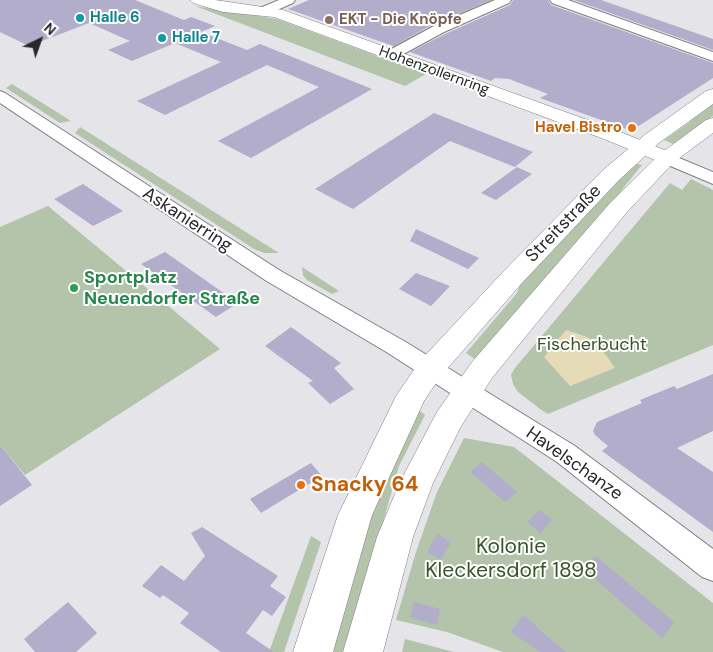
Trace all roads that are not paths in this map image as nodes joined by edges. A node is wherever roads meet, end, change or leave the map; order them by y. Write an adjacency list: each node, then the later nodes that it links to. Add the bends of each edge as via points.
1 (198, 0): 6 (main road, Hohenzollernring, via 223,7)
2 (289, 0): 6 (street)
3 (484, 0): 7 (street, via 437,21)
4 (505, 0): 7 (street)
5 (556, 0): 8 (street)
6 (264, 11): 7 (main road, Hohenzollernring)
7 (384, 52): 12 (main road, Hohenzollernring)
8 (713, 57)
9 (713, 95): 12 (main road, Streitstraße)
10 (0, 96): 15 (street, Askanierring, via 272,276)
11 (713, 124): 13 (main road, Streitstraße)
12 (641, 147): 13 (main road, Hohenzollernring); 15 (main road, Streitstraße, via 539,250)
13 (667, 158): 14 (street); 16 (main road, Streitstraße, via 619,207 482,370)
14 (713, 179)
15 (430, 369): 16 (street, Havelschanze); 18 (main road, Streitstraße, via 411,396 361,501)
16 (467, 393): 17 (street, Havelschanze, via 566,454); 19 (main road, Streitstraße, via 442,431 417,482 395,537)
17 (713, 567)
18 (313, 652)
19 (363, 652)

